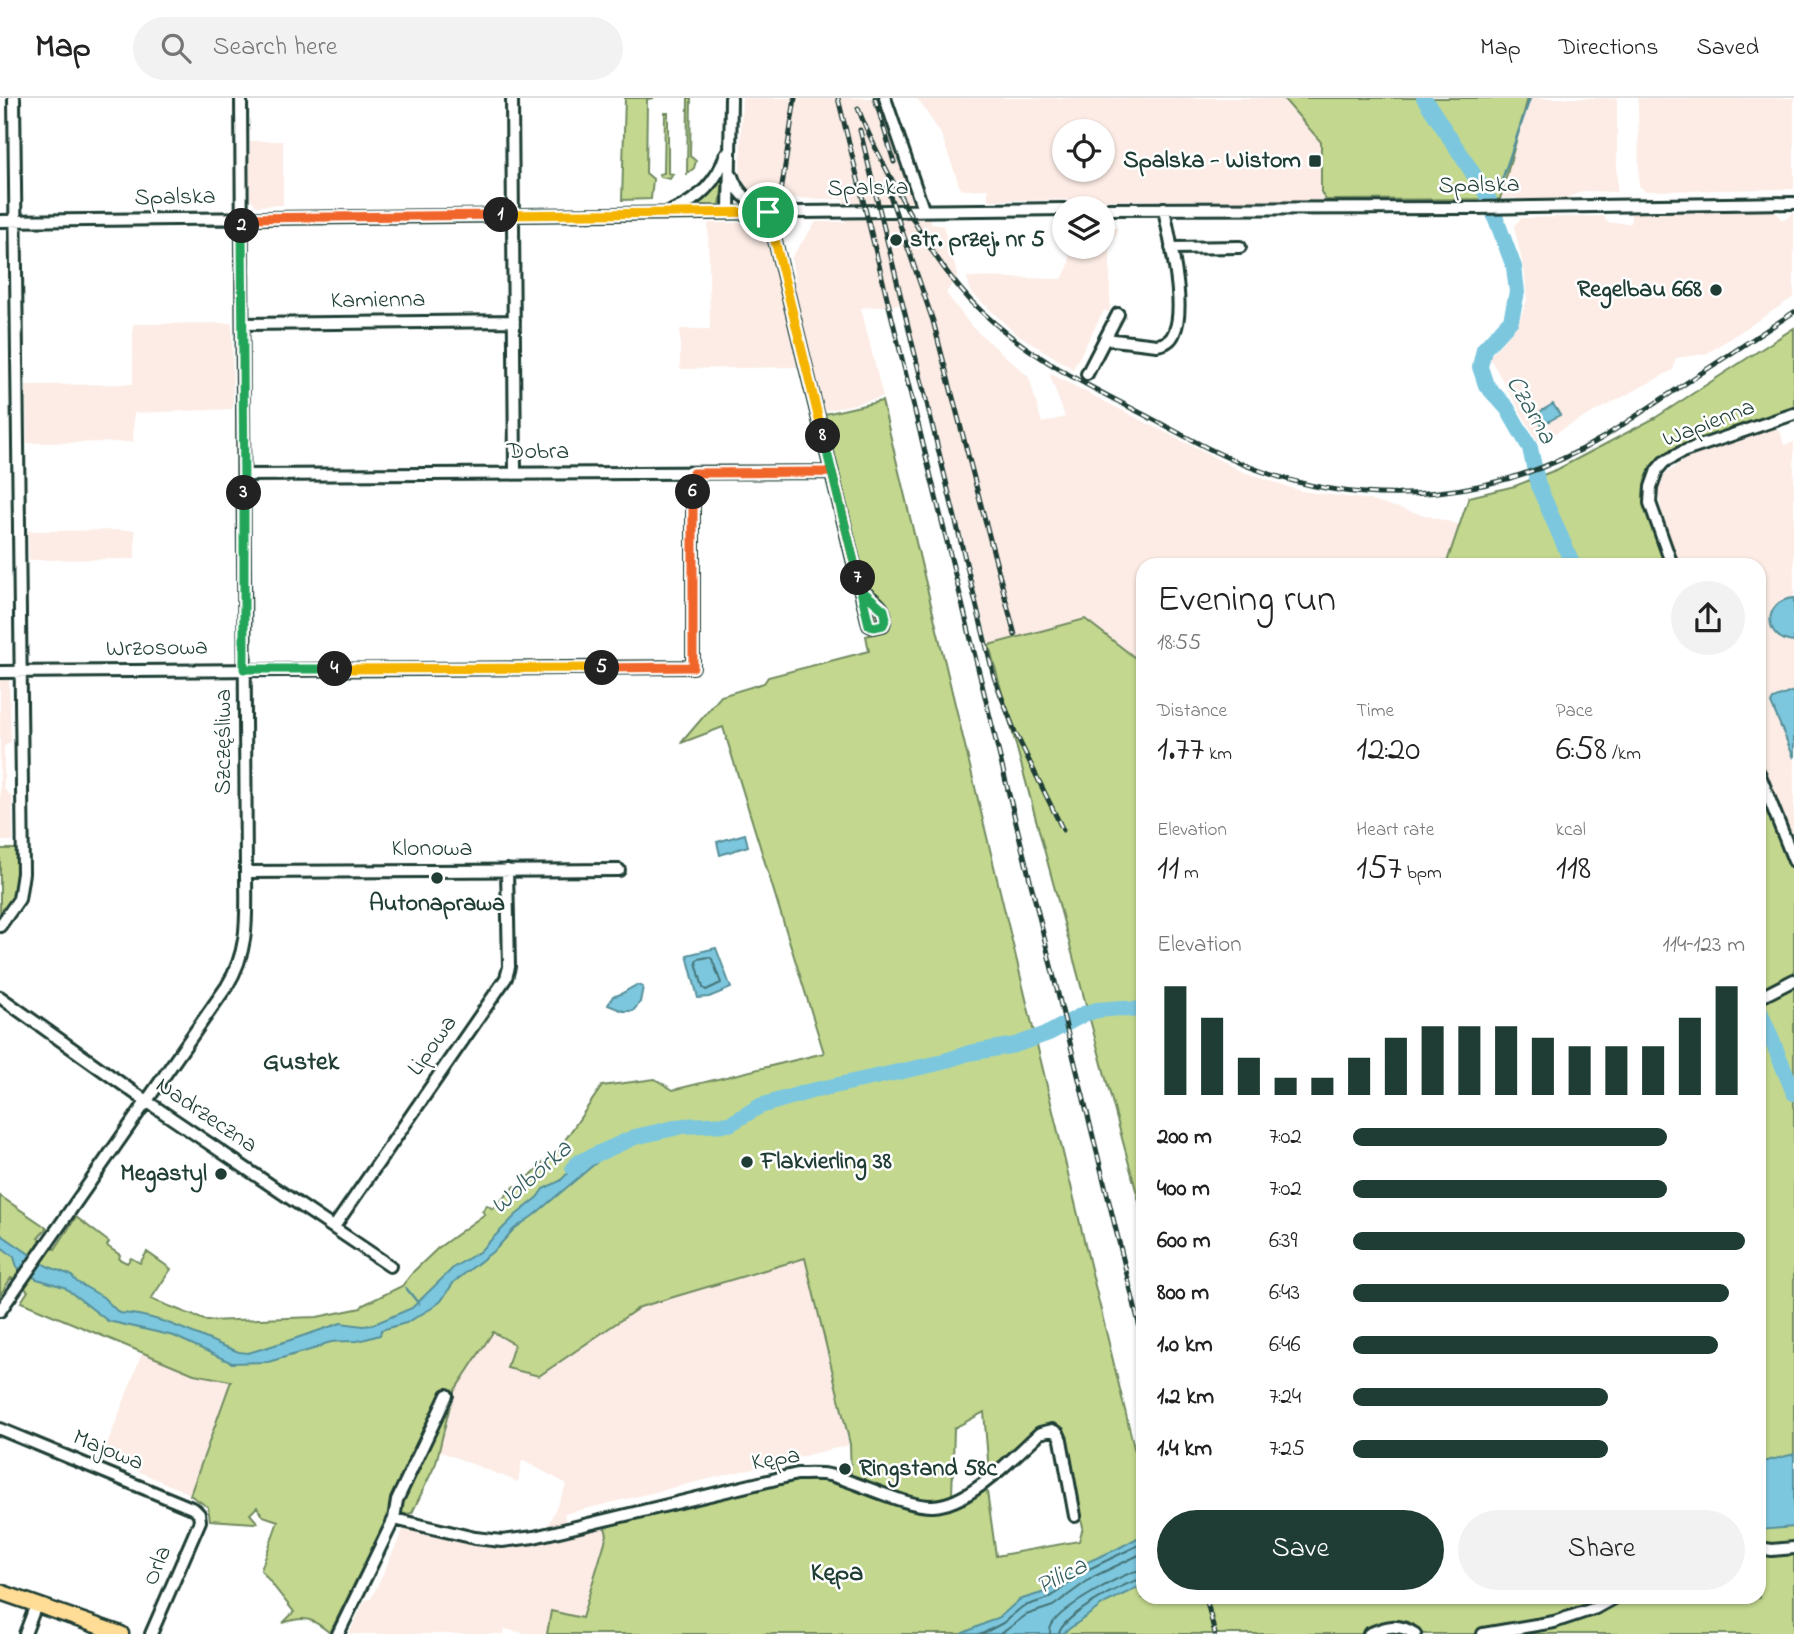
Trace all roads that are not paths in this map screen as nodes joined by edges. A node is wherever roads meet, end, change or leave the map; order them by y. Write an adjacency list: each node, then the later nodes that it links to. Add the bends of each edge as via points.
1 (14, 98): 19 (street)
2 (241, 98): 17 (street, Szczęśliwa)
3 (512, 98): 16 (street)
4 (731, 98): 6 (street)
5 (884, 98): 10 (street)
6 (731, 141): 7 (street); 15 (street, via 710,185 691,203)
7 (730, 166): 13 (street); 14 (street, via 741,194)
8 (1794, 203): 9 (street, Spalska)
9 (1164, 208): 12 (street, Spalska); 21 (street)
10 (923, 209): 11 (street, Spalska); 14 (street, Spalska)
11 (1052, 209)
12 (1115, 209)
13 (729, 212): 14 (street, Spalska); 15 (street, Spalska)
14 (768, 212): 28 (street)
15 (666, 213): 16 (street, Spalska)
16 (513, 215): 17 (street, Spalska); 23 (street)
17 (242, 218): 19 (street, Spalska); 24 (street, Szczęśliwa)
18 (0, 221): 19 (street, Spalska)
19 (16, 221): 36 (street)
20 (1240, 247): 21 (street)
21 (1171, 248): 25 (street, via 1177,287 1174,335 1157,345)
22 (1118, 314): 25 (street)
23 (514, 321): 24 (street, Kamienna); 30 (street)
24 (243, 324): 31 (street, Szczęśliwa)
25 (1105, 339): 26 (street)
26 (1087, 374)
27 (1794, 414): 32 (street, Wapienna, via 1682,452 1657,470 1650,503)
28 (832, 472): 29 (street, Dobra); 33 (street)
29 (693, 473): 30 (street, Dobra); 34 (street, Wrzosowa, via 693,667)
30 (515, 474): 31 (street, Dobra)
31 (244, 475): 34 (street, Szczęśliwa)
32 (1670, 558)
33 (861, 590)
34 (244, 669): 36 (street, Wrzosowa); 41 (street, Szczęśliwa)
35 (0, 672): 36 (street, Wrzosowa)
36 (21, 672): 42 (street, via 22,887)
37 (1766, 791): 38 (street)
38 (1794, 861)
39 (507, 870): 40 (street, Klonowa); 41 (street, Klonowa); 47 (street, Lipowa, via 506,978)
40 (619, 870)
41 (246, 872): 46 (street, Szczęśliwa, via 246,929 238,968)
42 (0, 926)
43 (1791, 982): 44 (street)
44 (1766, 994)
45 (0, 997): 46 (street, Nadrzeczna)
46 (147, 1101): 47 (street, Nadrzeczna); 49 (street, Szczęśliwa)
47 (334, 1227): 48 (street, Nadrzeczna)
48 (390, 1266)
49 (0, 1311)
50 (447, 1395): 54 (street, via 397,1500)
51 (0, 1429): 52 (street, Majowa)
52 (199, 1514): 62 (street, Orla, via 200,1521)
53 (1076, 1516): 54 (street, Kępa, via 1061,1440 1058,1433 1045,1430 973,1491 933,1507 828,1475 797,1474 502,1541)
54 (394, 1519): 63 (street)
55 (1794, 1548): 56 (street)
56 (1766, 1549)
57 (0, 1592): 59 (main road)
58 (1603, 1604): 66 (street, via 1554,1622)
59 (36, 1605): 60 (street); 61 (main road)
60 (25, 1634)
61 (121, 1634)
62 (151, 1634)
63 (338, 1634)
64 (1369, 1634): 65 (street, via 1389,1626)
65 (1415, 1634)
66 (1483, 1634)

